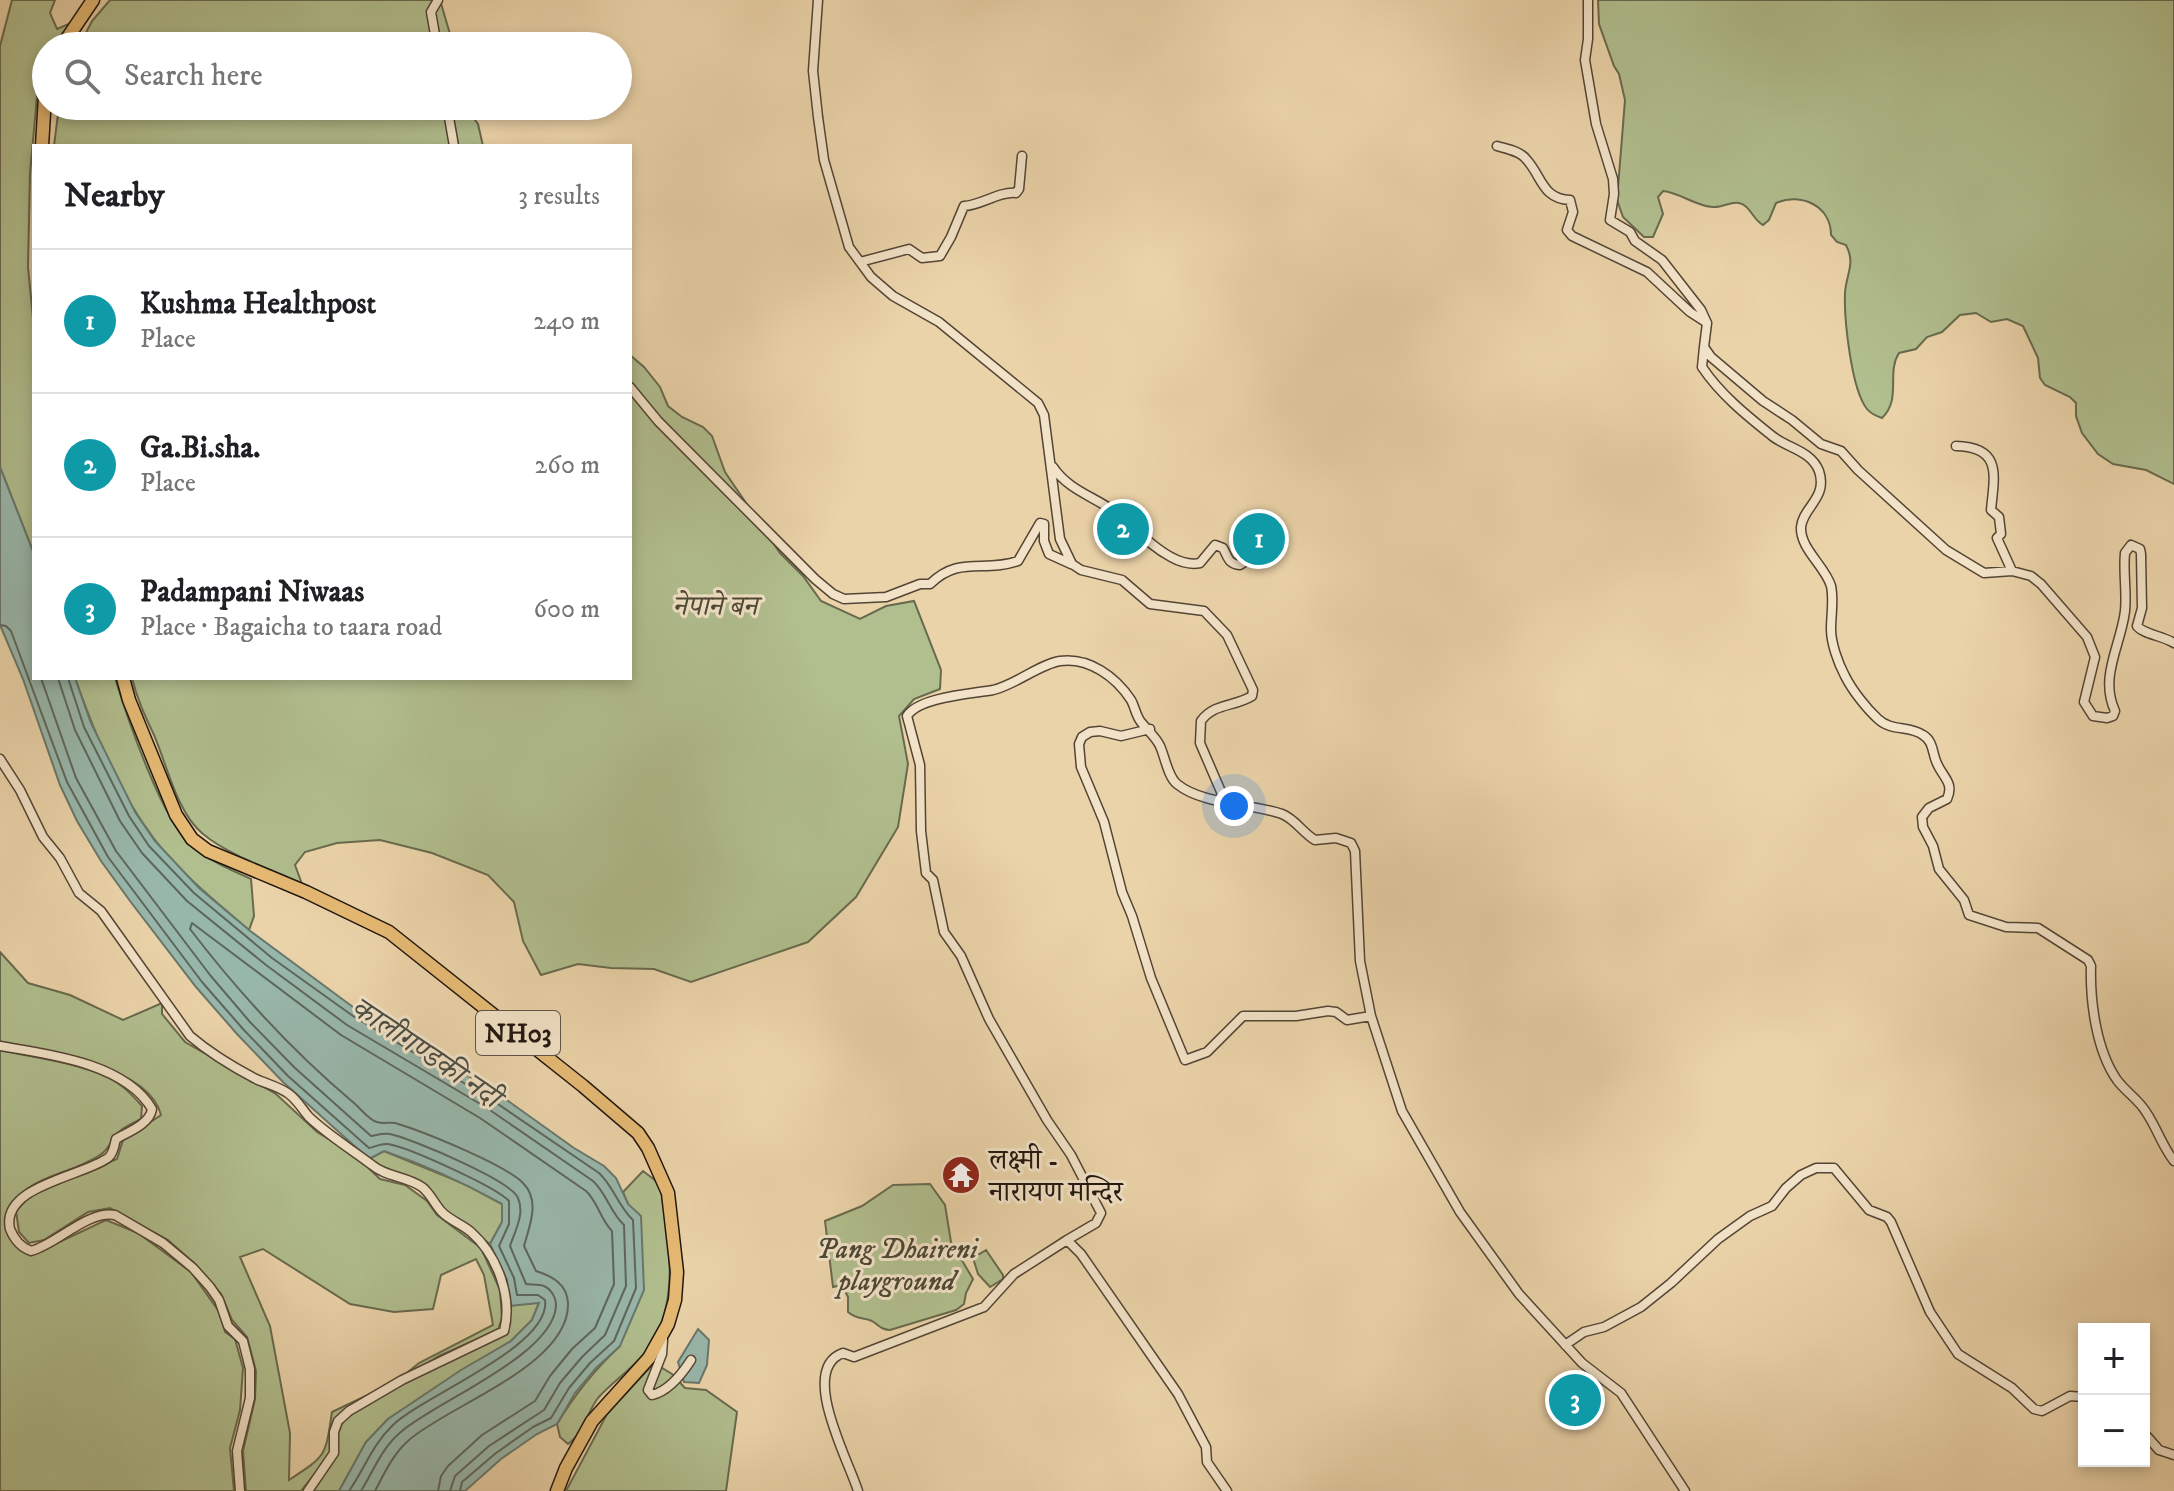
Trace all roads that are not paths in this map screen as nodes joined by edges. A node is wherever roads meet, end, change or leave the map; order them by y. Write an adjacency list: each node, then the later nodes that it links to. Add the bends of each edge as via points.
1 (93, 0): 5 (highway)
2 (438, 0): 6 (street, via 431,12)
3 (818, 0): 13 (street, via 813,71 824,160 849,247)
4 (1588, 0): 14 (street, via 1585,60 1613,179 1610,220 1662,260)
5 (71, 32)
6 (435, 32)
7 (44, 120): 9 (highway)
8 (449, 120): 10 (street)
9 (42, 144)
10 (454, 144)
11 (1497, 146): 14 (street, via 1526,158 1543,188 1570,200 1573,212 1567,230 1572,236 1647,272)
12 (1022, 156): 13 (street, via 1016,193 964,206 940,256 922,258 909,249)
13 (860, 262): 18 (street, via 893,296 939,322 1038,403)
14 (1707, 323): 15 (street)
15 (1704, 347): 21 (street, via 1763,401 1821,444 1841,451 1946,550 1984,573); 29 (street, via 1702,367 1723,394 1772,437 1794,446 1816,465 1818,494 1803,519 1802,534 1831,586 1831,630 1838,659 1877,719 1893,729 1926,736 1948,778 1947,799 1922,817 1939,869 1964,900 1969,915 2006,927 2038,928 2088,960 2093,1009 2108,1065 2148,1114)
16 (632, 389): 20 (street, via 806,570 844,599 886,597 930,584 964,565 994,568 1018,561 1040,523 1049,554)
17 (1956, 446): 21 (street, via 1987,456 1995,468 1991,510 1999,517 1997,538)
18 (1052, 465): 19 (street, via 1069,485 1115,512 1175,559 1200,563 1215,545 1232,564); 20 (street, via 1060,539)
19 (1246, 561)
20 (1072, 564): 26 (street, via 1122,580 1150,604 1204,611 1227,635 1253,690 1241,703 1217,707 1201,721 1200,743)
21 (2012, 571): 22 (street, via 2041,584 2087,637 2095,657 2084,702 2093,716 2107,718 2115,711 2108,684 2125,613 2125,553 2131,545 2141,554 2137,626)
22 (2174, 643)
23 (124, 680): 31 (highway, NH03, via 176,815 192,839 389,932 638,1133 668,1193 677,1272)
24 (1150, 729): 26 (street, via 1173,782 1206,799); 27 (street, via 1121,736 1090,732 1079,744 1081,767 1104,822 1151,978 1185,1060 1210,1050 1243,1016 1328,1011 1347,1020); 30 (street, via 1129,697 1100,668 1077,662 1058,661 997,689 922,705 907,716 920,765 926,873 933,880 944,932 1101,1213 1096,1223)
25 (0, 759): 38 (street, via 79,893 101,911 190,1036 288,1093 336,1140 373,1166 422,1188 441,1211 484,1245 502,1279 504,1331 349,1411 334,1432 334,1453)
26 (1225, 801): 27 (street, via 1284,815 1315,840 1345,839 1353,847 1360,961)
27 (1371, 1016): 32 (street, via 1402,1111 1448,1192 1519,1294)
28 (0, 1046): 37 (street, via 114,1074 152,1109 145,1122 116,1139 108,1158 27,1191 13,1207 9,1222 18,1243 31,1251 95,1217 115,1215 163,1243 210,1287 228,1326 243,1341 250,1369 250,1398 237,1451)
29 (2174, 1161)
30 (1067, 1240): 40 (street, via 1014,1274 984,1307 895,1343 831,1360 824,1383 829,1413); 41 (street, via 1169,1381 1206,1447 1207,1462)
31 (668, 1324): 33 (street, via 648,1390 661,1393); 39 (highway, NH03, via 649,1358 592,1421)
32 (1565, 1345): 34 (street, via 1641,1307 1718,1239 1772,1206 1801,1175 1834,1168 1869,1210 1891,1222 1934,1319 1958,1354 2012,1388 2034,1409 2042,1411); 42 (street, via 1621,1393)
33 (691, 1360)
34 (2078, 1397)
35 (2150, 1440): 36 (street)
36 (2174, 1455)
37 (240, 1491)
38 (308, 1491)
39 (557, 1491)
40 (858, 1491)
41 (1227, 1491)
42 (1685, 1491)

